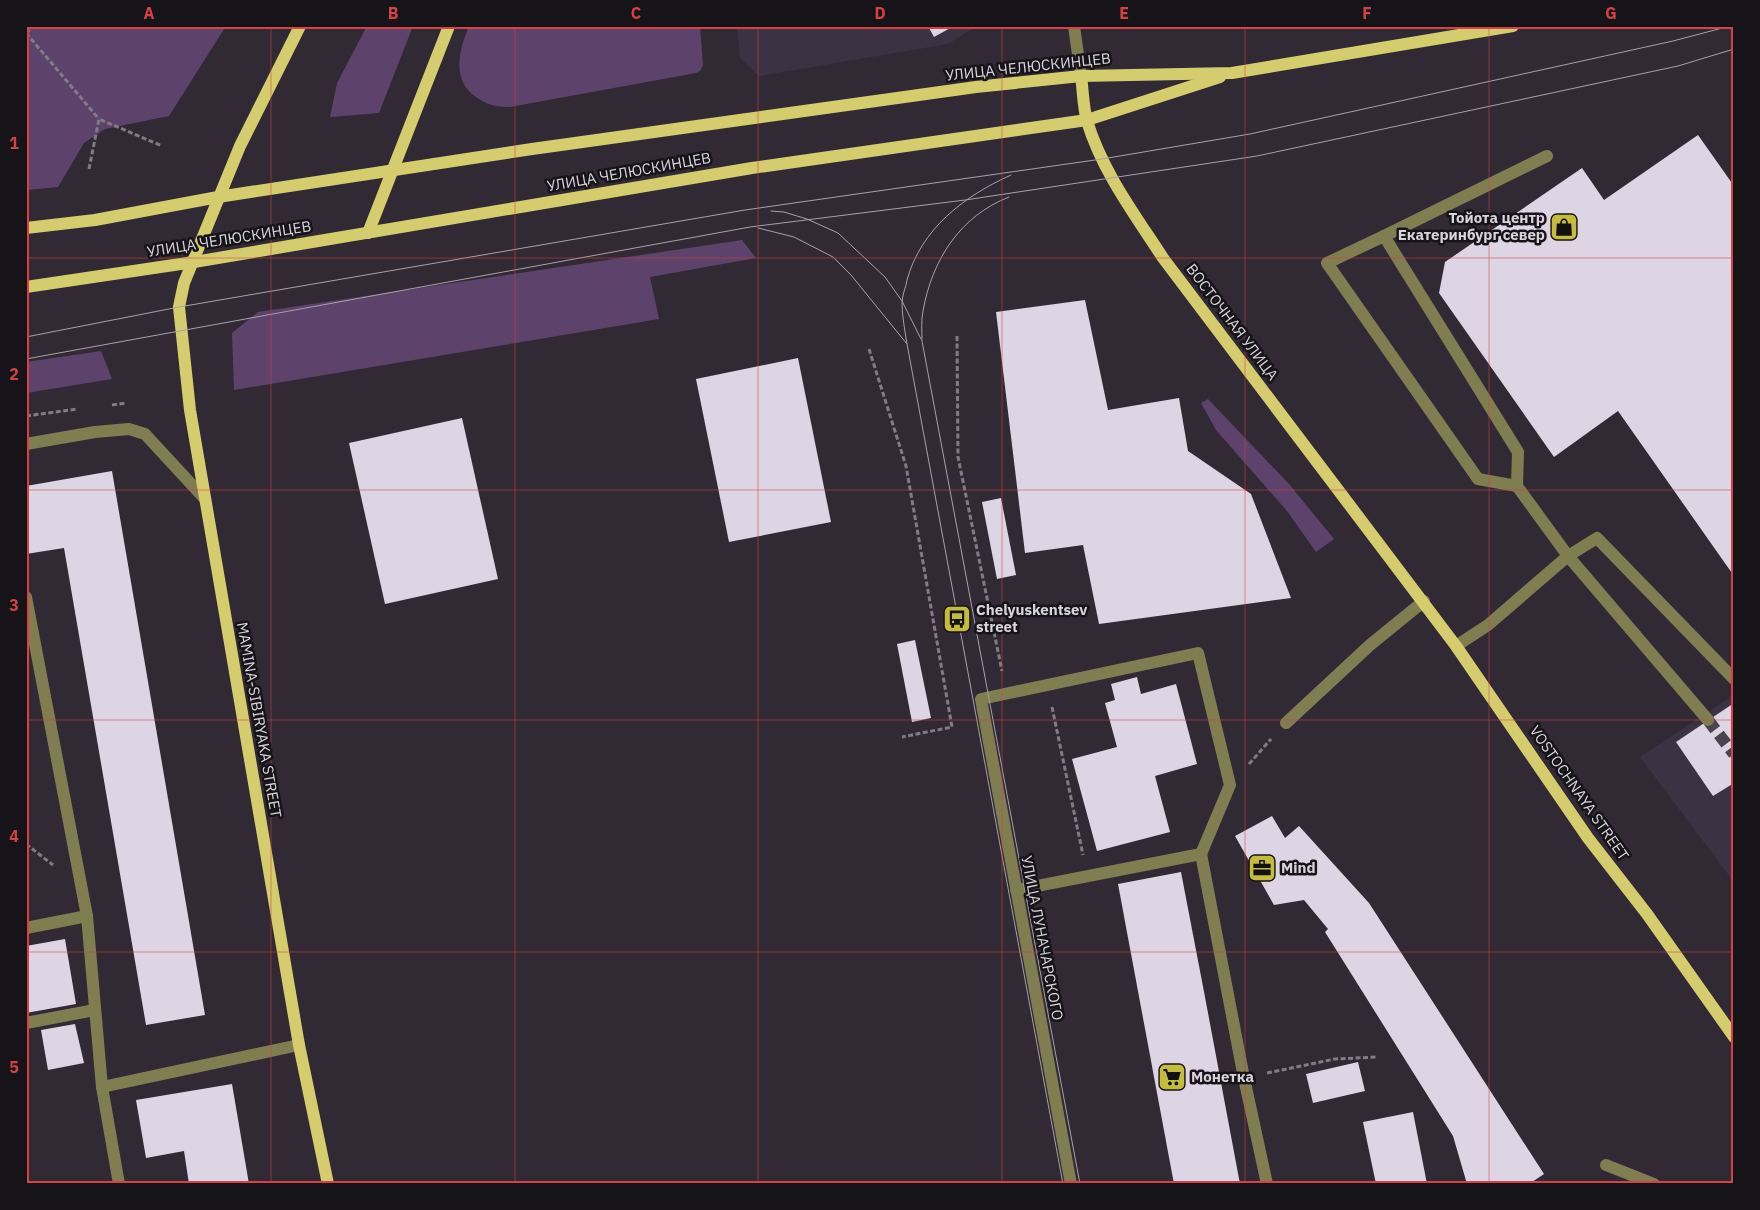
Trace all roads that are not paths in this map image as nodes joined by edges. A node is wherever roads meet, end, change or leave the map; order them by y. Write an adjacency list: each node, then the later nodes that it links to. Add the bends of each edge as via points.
1 (300, 26): 10 (main road, MAMINA-SIBIRYAKA STREET)
2 (450, 26): 9 (main road)
3 (1074, 26): 6 (street)
4 (1513, 26): 5 (main road, УЛИЦА ЧЕЛЮСКИНЦЕВ)
5 (1232, 73): 6 (main road, УЛИЦА ЧЕЛЮСКИНЦЕВ); 7 (main road, УЛИЦА ЧЕЛЮСКИНЦЕВ)
6 (1080, 76): 7 (main road, ВОСТОЧНАЯ УЛИЦА); 9 (main road, УЛИЦА ЧЕЛЮСКИНЦЕВ, via 976,87)
7 (1087, 120): 12 (main road, УЛИЦА ЧЕЛЮСКИНЦЕВ, via 752,168); 21 (main road, ВОСТОЧНАЯ УЛИЦА, via 1112,178 1163,258)
8 (1547, 156): 13 (street)
9 (393, 171): 10 (main road, УЛИЦА ЧЕЛЮСКИНЦЕВ); 12 (main road)
10 (218, 197): 11 (main road, УЛИЦА ЧЕЛЮСКИНЦЕВ, via 95,220); 14 (main road, MAMINA-SIBIRYAKA STREET)
11 (26, 228)
12 (368, 233): 14 (main road, УЛИЦА ЧЕЛЮСКИНЦЕВ)
13 (1384, 236): 17 (street, via 1518,452); 17 (street, via 1327,263 1478,479)
14 (194, 262): 15 (main road, УЛИЦА ЧЕЛЮСКИНЦЕВ); 18 (main road, MAMINA-SIBIRYAKA STREET, via 184,283 179,306 190,410)
15 (26, 287)
16 (26, 444): 18 (street, via 129,429 145,434)
17 (1517, 486): 19 (street)
18 (205, 499): 33 (main road, MAMINA-SIBIRYAKA STREET)
19 (1568, 556): 22 (street, via 1488,625); 23 (street, via 1597,538); 24 (street)
20 (26, 597): 28 (street)
21 (1424, 602): 22 (main road, VOSTOCHNAYA STREET); 25 (street, via 1370,645)
22 (1456, 646): 32 (main road, VOSTOCHNAYA STREET, via 1588,838 1647,914)
23 (1734, 679)
24 (1708, 720)
25 (1286, 723)
26 (1201, 854): 27 (street); 27 (street, УЛИЦА ЛУНАЧАРСКОГО, via 1230,784 1198,652 980,699); 39 (street)
27 (1016, 890): 38 (street, УЛИЦА ЛУНАЧАРСКОГО)
28 (87, 916): 29 (street); 30 (street)
29 (26, 928)
30 (95, 1010): 31 (street); 34 (street)
31 (26, 1023)
32 (1734, 1038)
33 (299, 1045): 34 (street); 37 (main road, MAMINA-SIBIRYAKA STREET)
34 (102, 1088): 36 (street)
35 (1606, 1165): 40 (street)
36 (120, 1184)
37 (328, 1184)
38 (1072, 1184)
39 (1267, 1184)
40 (1654, 1184)

